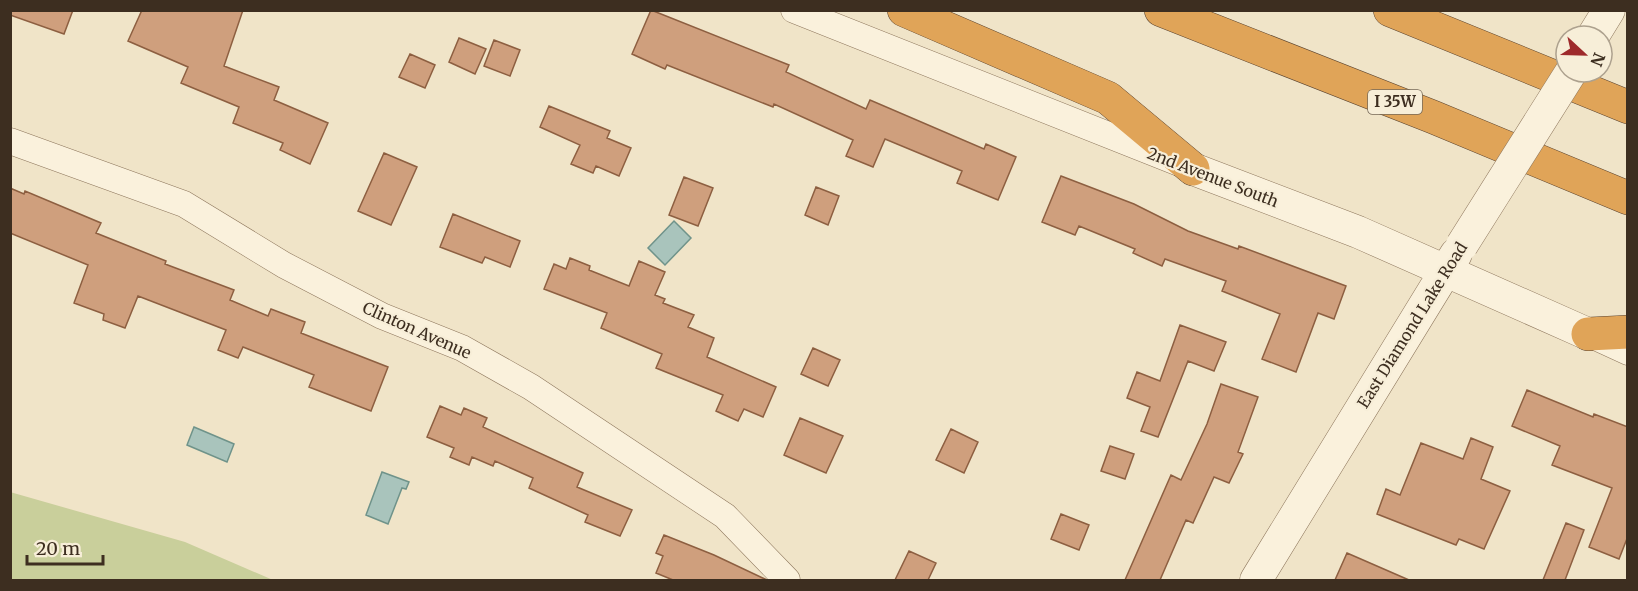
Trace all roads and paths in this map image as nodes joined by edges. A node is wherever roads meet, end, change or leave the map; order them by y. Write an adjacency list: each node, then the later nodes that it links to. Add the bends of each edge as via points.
1 (794, 10): 10 (street, 2nd Avenue South)
2 (904, 10): 10 (highway, via 1108,98)
3 (1161, 10): 11 (highway, I 35W)
4 (1390, 10): 8 (highway)
5 (1610, 10): 6 (street)
6 (1601, 24)
7 (1563, 84): 12 (street, East Diamond Lake Road, bridge)
8 (1628, 107)
9 (10, 141): 16 (street, Clinton Avenue, via 184,204 294,270 382,316 462,348 531,387 725,516)
10 (1193, 169): 12 (street, 2nd Avenue South, via 1358,232)
11 (1628, 198)
12 (1454, 258): 14 (street, 2nd Avenue South); 17 (street, East Diamond Lake Road)
13 (1628, 332): 14 (highway)
14 (1588, 334): 15 (street, 2nd Avenue South)
15 (1628, 352)
16 (787, 580)
17 (1256, 580)

